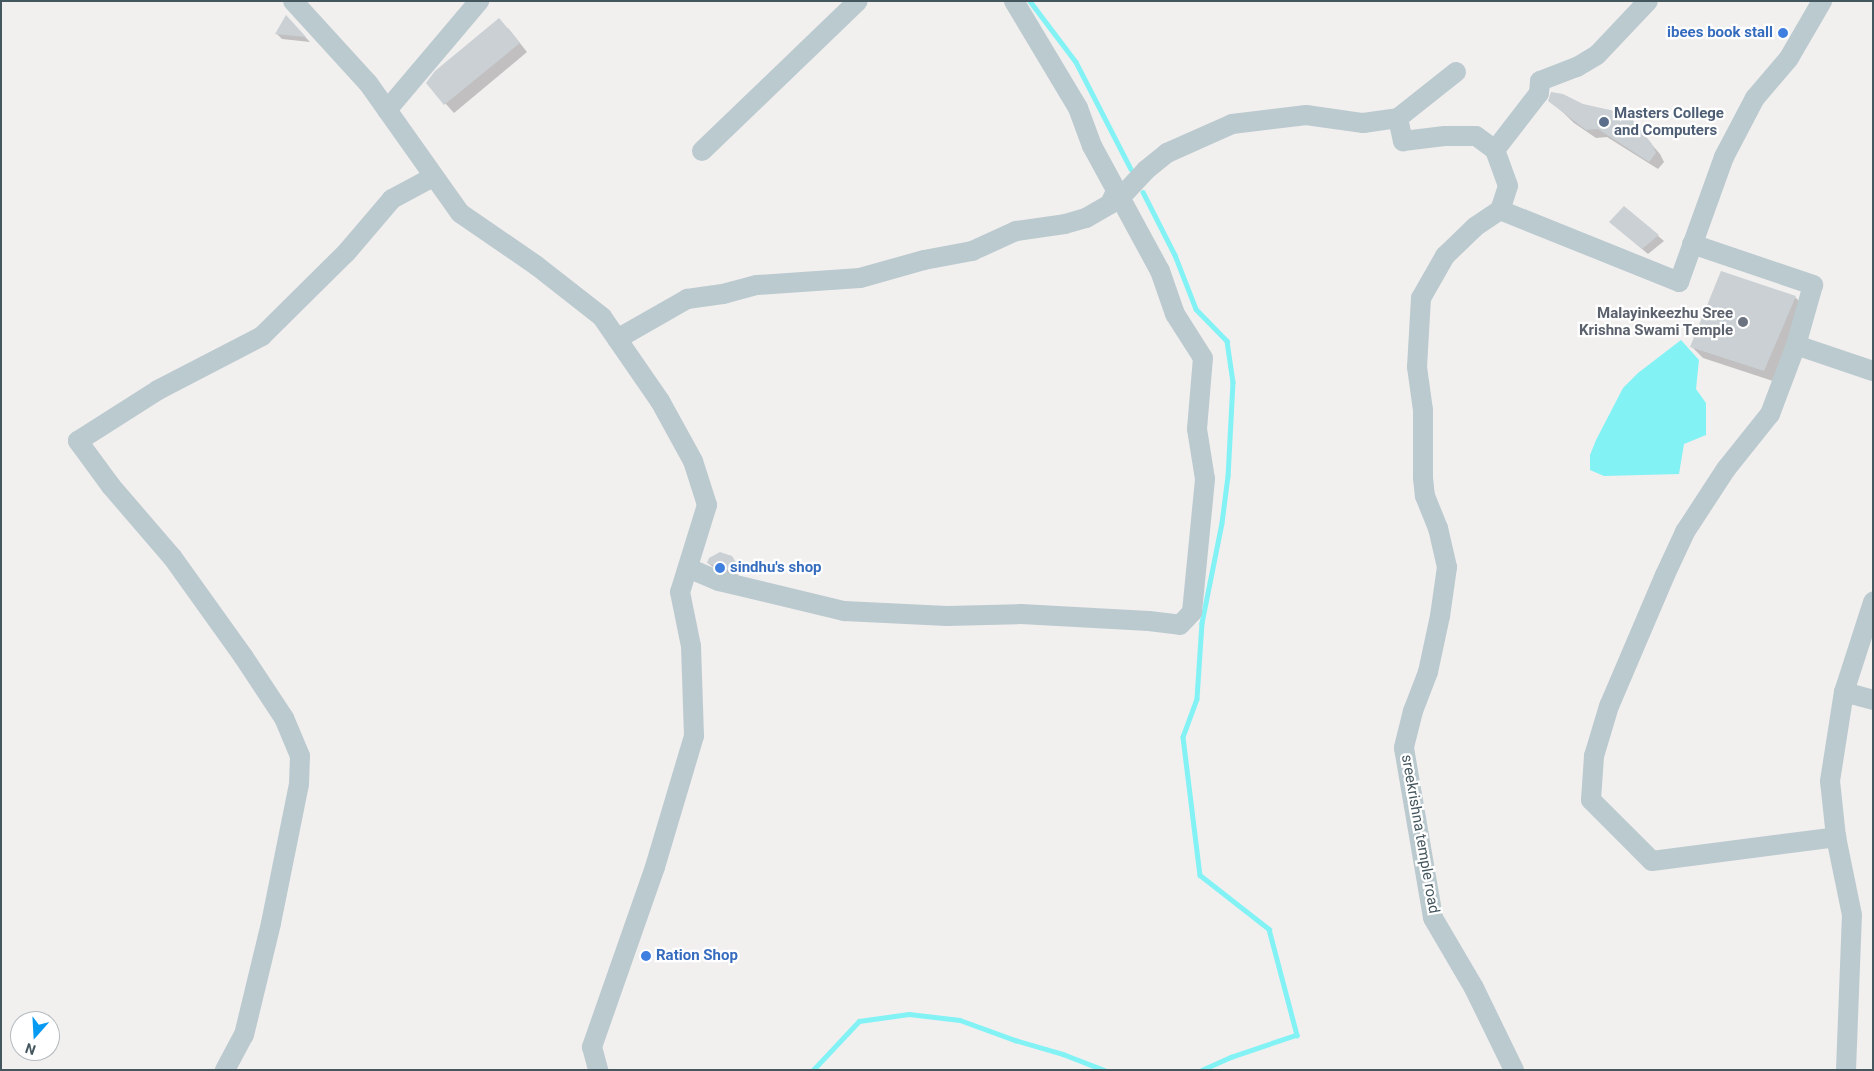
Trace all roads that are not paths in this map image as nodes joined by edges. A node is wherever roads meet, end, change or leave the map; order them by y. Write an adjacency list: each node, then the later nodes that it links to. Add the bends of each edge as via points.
1 (293, 1): 8 (street, via 368,83)
2 (478, 1): 8 (street)
3 (858, 1): 11 (street)
4 (1014, 1): 13 (street, via 1078,108)
5 (1648, 1): 10 (street, via 1597,55 1577,67 1540,81 1539,93)
6 (1822, 1): 15 (street, via 1789,58 1755,98 1724,157)
7 (1456, 72): 9 (street)
8 (387, 110): 12 (street)
9 (1398, 118): 10 (street, via 1403,141 1476,136); 13 (street, via 1363,123 1306,115 1232,124 1167,153)
10 (1495, 150): 14 (street, via 1508,186)
11 (702, 151)
12 (434, 176): 16 (street, via 460,213 537,266 602,317); 24 (street, via 392,199 346,253 262,336 158,390 78,441 111,486 172,557 244,656 284,718 300,756 299,784 269,932 244,1035)
13 (1116, 197): 16 (street, via 1086,218 1016,231 972,250 860,278 757,285 687,300); 19 (street, via 1160,271 1175,314 1203,358 1197,429 1205,479 1192,612 1180,624 1021,614 947,616 844,611 719,582)
14 (1500, 210): 15 (street, via 1678,282); 26 (street, sreekrishna temple road, via 1475,227 1445,256 1421,298 1417,367 1423,410 1423,478 1425,496 1438,528 1447,567 1428,672 1413,711 1404,748 1433,918 1474,988)
15 (1692, 244): 17 (street, via 1813,285)
16 (617, 339): 19 (street, via 660,401 693,461 707,505)
17 (1796, 345): 18 (street); 23 (street, via 1770,414 1726,469 1686,532 1665,575 1610,706 1594,756 1591,800 1652,861)
18 (1873, 371)
19 (688, 568): 25 (street, via 680,592 691,646 694,736 655,868 592,1047)
20 (1873, 602): 21 (street)
21 (1844, 692): 22 (street); 23 (street, via 1830,781)
22 (1873, 700)
23 (1836, 837): 27 (street, via 1852,914)
24 (225, 1070)
25 (598, 1070)
26 (1514, 1070)
27 (1846, 1070)

